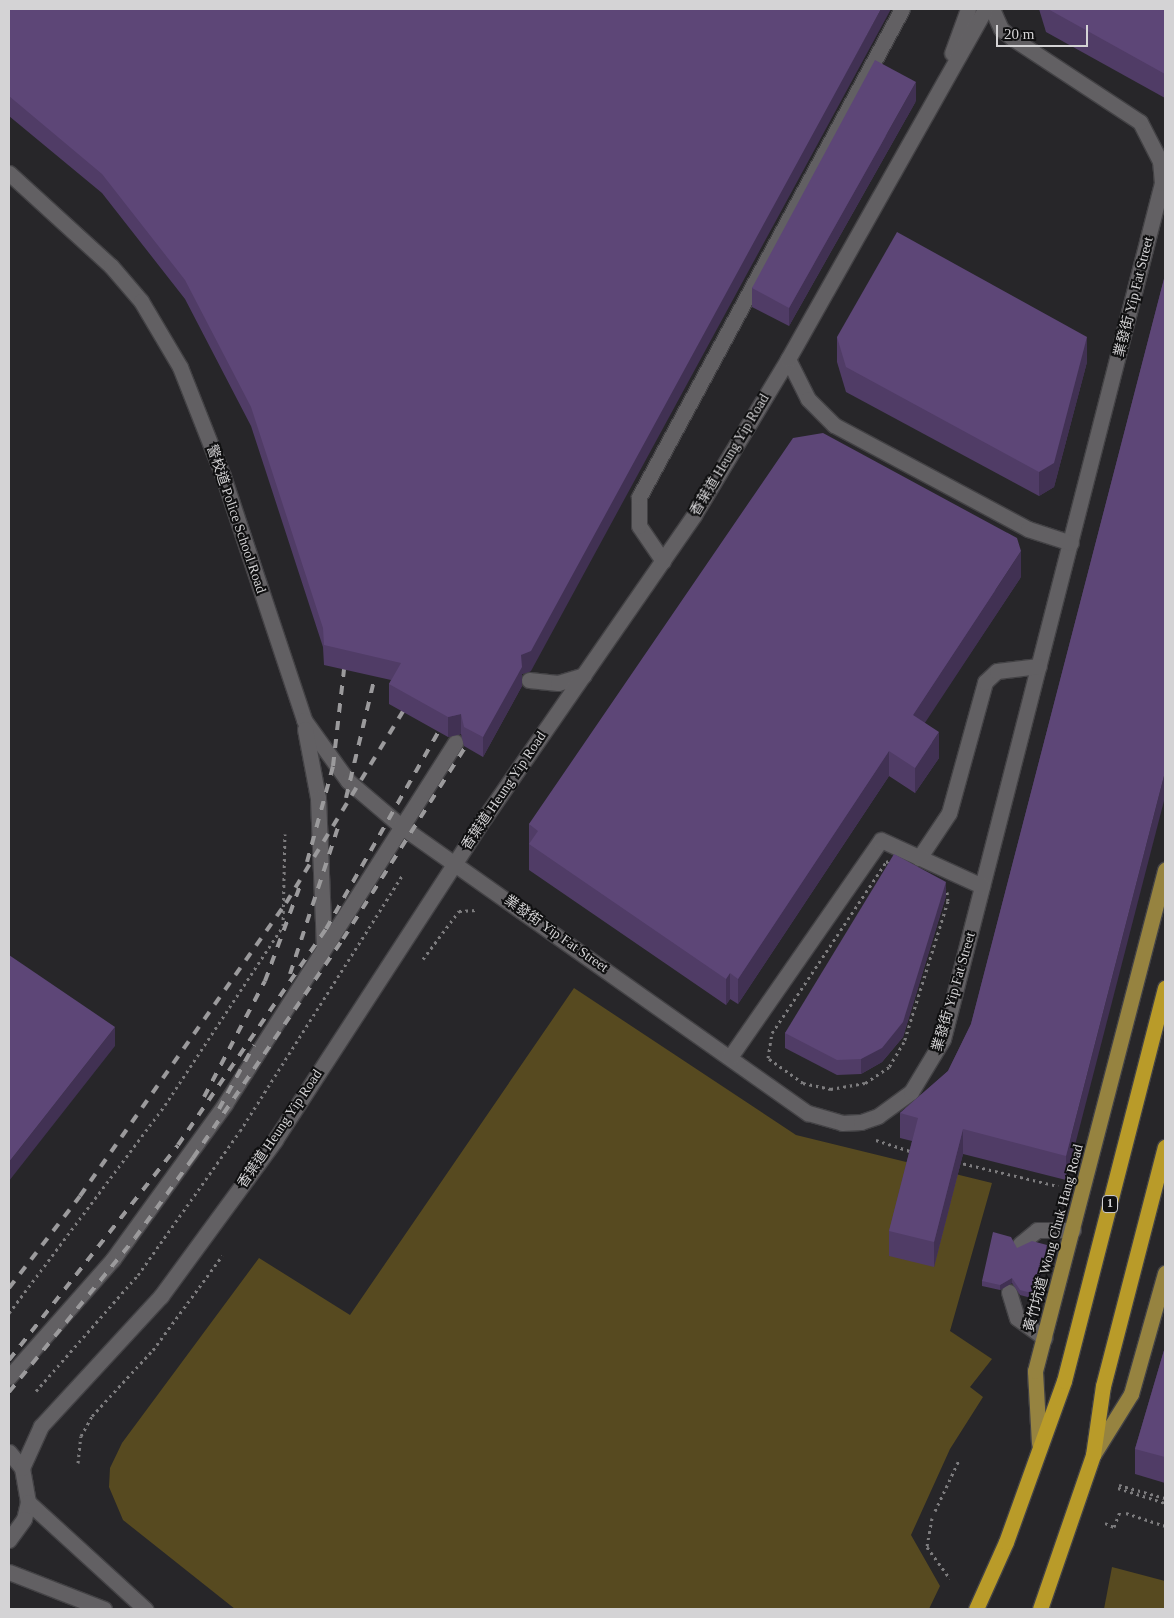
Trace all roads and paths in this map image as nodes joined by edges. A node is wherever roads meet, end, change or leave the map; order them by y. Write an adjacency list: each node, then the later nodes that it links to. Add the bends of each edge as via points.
1 (902, 9): 9 (street, via 640,497 639,526)
2 (968, 9): 5 (street, 香葉道 Heung Yip Road)
3 (985, 9): 5 (street, 香葉道 Heung Yip Road)
4 (992, 9): 8 (street, 業發街 Yip Fat Street, via 1001,30 1140,122 1160,161 1158,205)
5 (943, 83): 7 (street, 香葉道 Heung Yip Road)
6 (9, 173): 13 (street, 警校道 Police School Road, via 111,266 141,301 180,367 223,476)
7 (788, 359): 8 (street, via 808,400 834,425 1028,530); 9 (street, 香葉道 Heung Yip Road)
8 (1071, 543): 10 (street, 業發街 Yip Fat Street)
9 (663, 561): 11 (street, 香葉道 Heung Yip Road)
10 (1039, 666): 17 (street, via 997,671 985,682 949,814); 22 (street, 業發街 Yip Fat Street)
11 (584, 675): 12 (street, via 558,684); 18 (street, 香葉道 Heung Yip Road)
12 (529, 680)
13 (304, 720): 15 (street, 警校道 Police School Road, via 348,781); 24 (street, via 318,798)
14 (456, 742): 15 (street)
15 (402, 827): 18 (street, 警校道 Police School Road); 24 (street)
16 (285, 834): 36 (path, via 283,926 165,1105)
17 (919, 858): 22 (street); 26 (street, via 881,840)
18 (455, 862): 26 (street, 業發街 Yip Fat Street); 43 (street, 香葉道 Heung Yip Road, via 275,1140 161,1296 41,1426)
19 (1165, 870): 31 (main road, 黃竹坑道 Wong Chuk Hang Road)
20 (404, 874): 23 (path)
21 (934, 880): 21 (path, via 947,892 948,901 904,1042 889,1068 865,1082 831,1089 803,1083 785,1073 768,1058 772,1033 886,862 901,862)
22 (982, 886): 26 (street, 業發街 Yip Fat Street, via 935,1058 896,1106 861,1122 824,1120)
23 (386, 901)
24 (324, 946): 38 (street, via 226,1104 118,1251)
25 (1165, 988): 39 (highway, 1, via 1064,1381)
26 (730, 1057)
27 (879, 1144): 29 (path)
28 (1165, 1146): 41 (highway, via 1103,1386)
29 (916, 1153)
30 (954, 1162): 31 (path)
31 (1083, 1192): 32 (main road, 黃竹坑道 Wong Chuk Hang Road)
32 (1073, 1230): 33 (street, via 1037,1230); 37 (main road, 黃竹坑道 Wong Chuk Hang Road)
33 (1020, 1244)
34 (1165, 1273): 41 (main road, via 1131,1394)
35 (1008, 1292): 37 (street, via 1017,1318)
36 (9, 1313)
37 (1045, 1338): 39 (main road, 黃竹坑道 Wong Chuk Hang Road, via 1035,1371)
38 (9, 1377)
39 (1039, 1443): 58 (highway, 黃竹坑道 Wong Chuk Hang Road / 1, via 1006,1542)
40 (9, 1452): 43 (street)
41 (1093, 1455): 59 (highway)
42 (958, 1460): 47 (path)
43 (22, 1468): 45 (street)
44 (1165, 1498): 46 (path, via 1118,1486)
45 (28, 1502): 53 (street, via 24,1519); 57 (street)
46 (1165, 1503)
47 (935, 1511)
48 (1120, 1511): 51 (path, via 1114,1527)
49 (1126, 1513): 52 (path)
50 (932, 1518): 55 (path, via 927,1547)
51 (1105, 1524)
52 (1165, 1526)
53 (9, 1540)
54 (9, 1572): 56 (street)
55 (950, 1579)
56 (104, 1609)
57 (145, 1609)
58 (976, 1609)
59 (1040, 1609)

